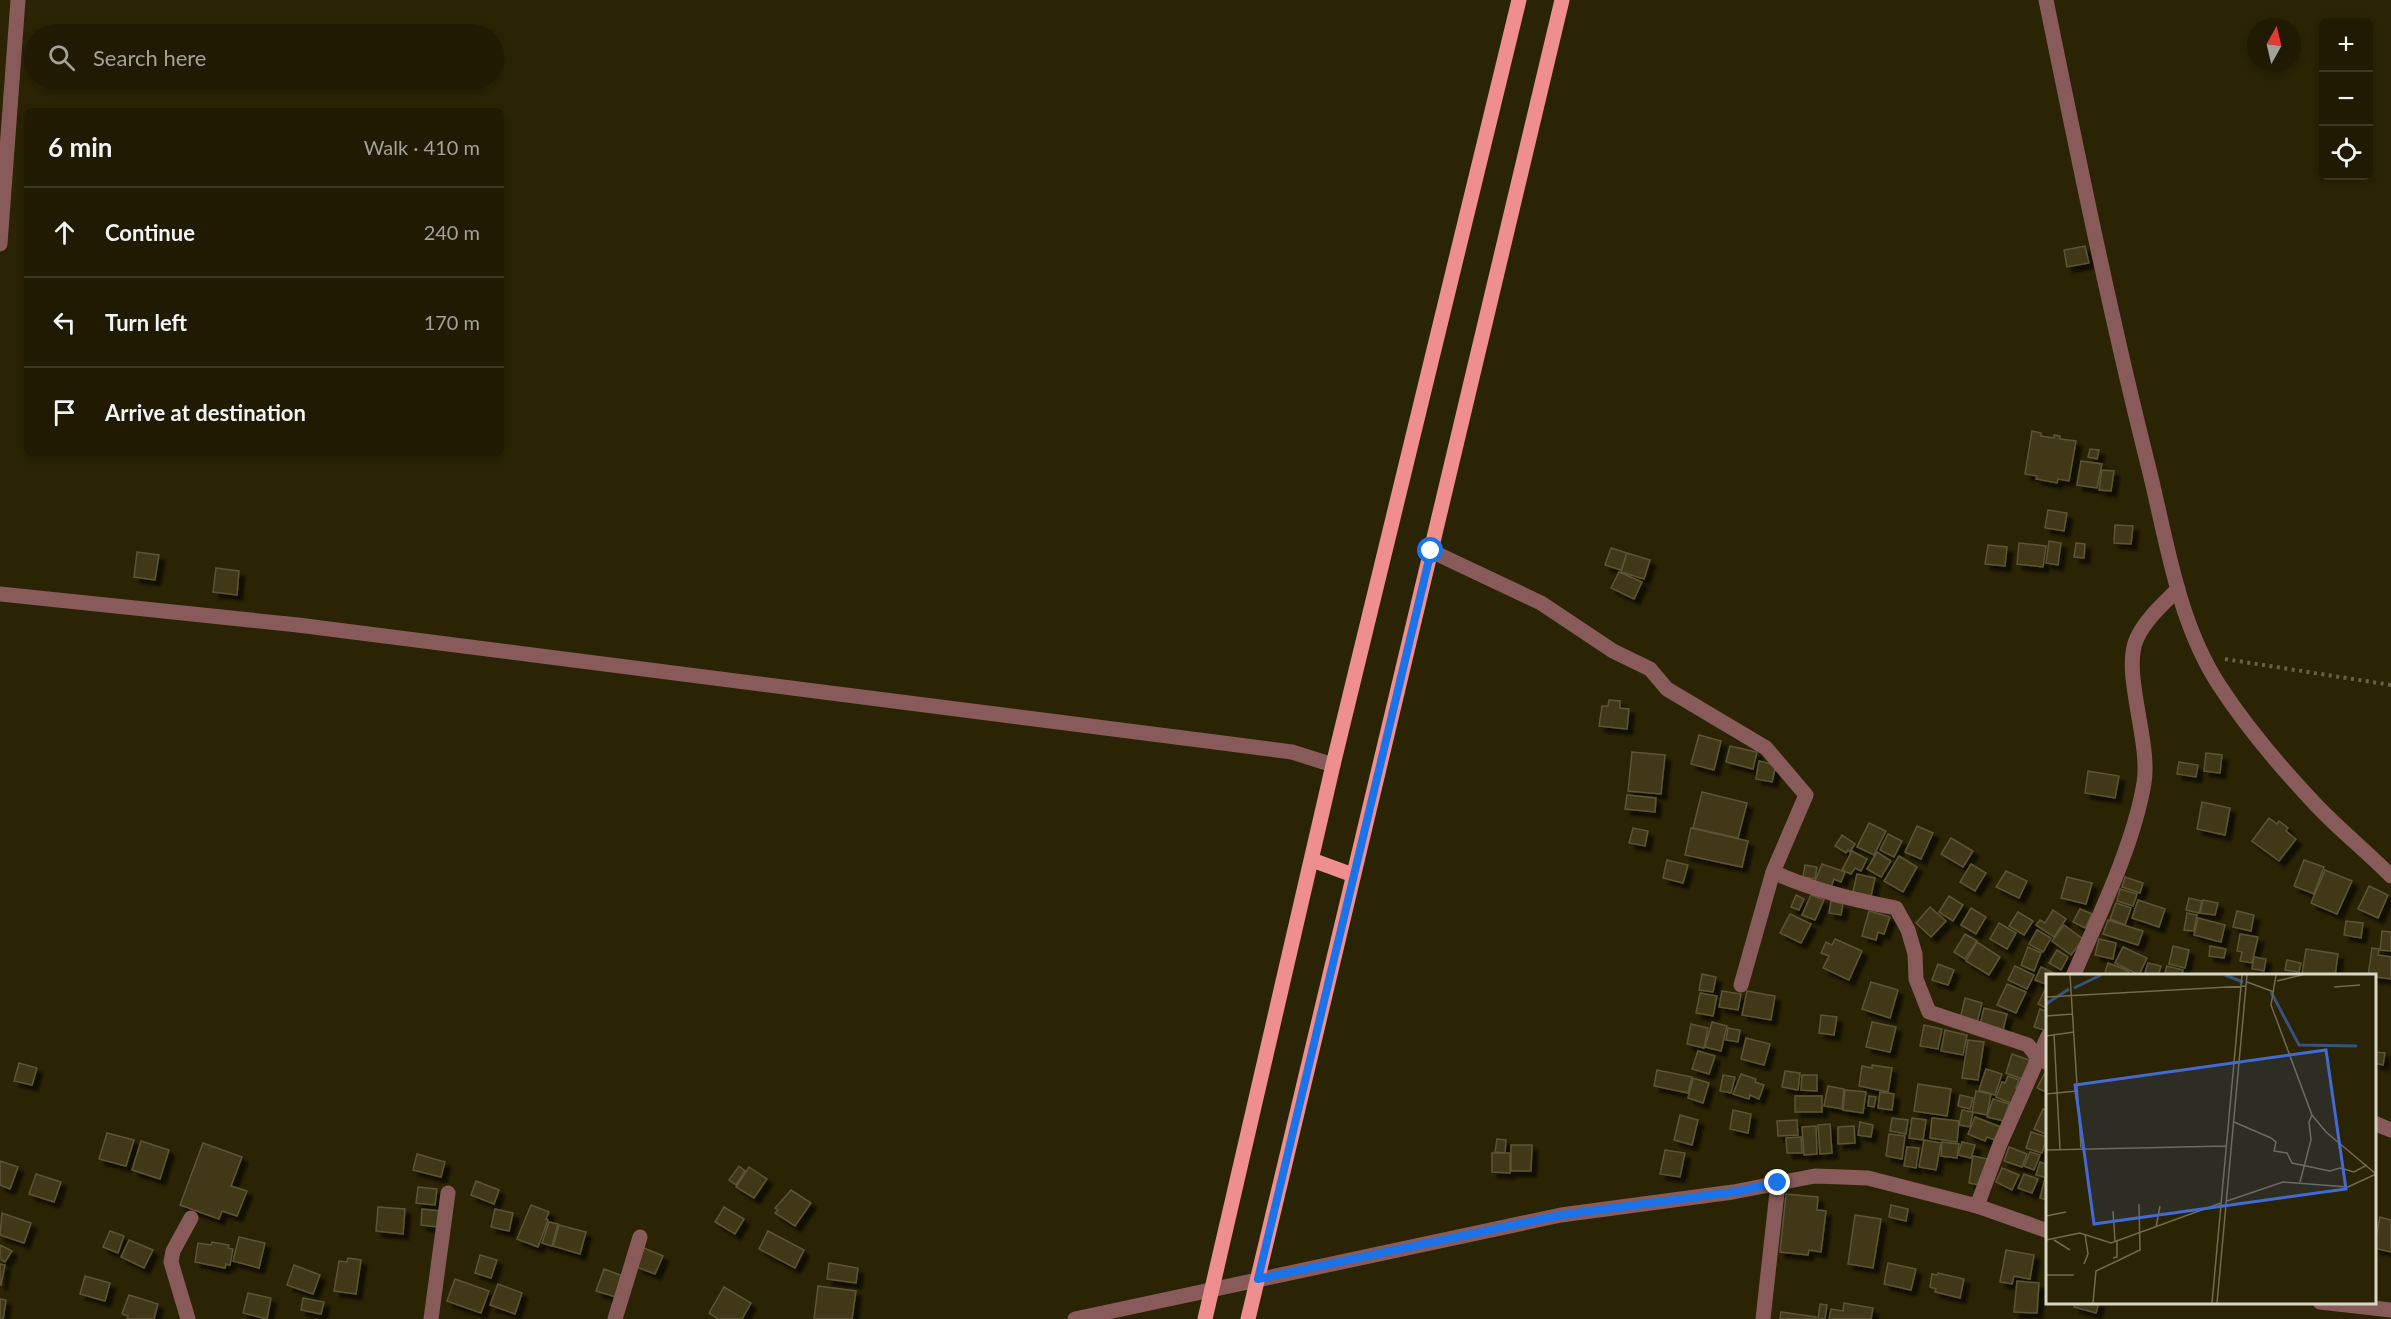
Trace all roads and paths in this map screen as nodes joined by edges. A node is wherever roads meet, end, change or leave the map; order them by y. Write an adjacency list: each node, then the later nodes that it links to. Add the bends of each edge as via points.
1 (18, 0): 5 (street)
2 (1519, 0): 12 (main road)
3 (1562, 0): 7 (main road)
4 (2046, 0): 8 (street)
5 (7, 54): 6 (street)
6 (0, 244)
7 (1431, 551): 14 (street, via 1541,603 1613,651 1650,669 1667,689 1766,748 1806,795); 15 (main road)
8 (2178, 590): 10 (street); 17 (street, via 2147,622 2133,649 2145,782 2123,854)
9 (0, 594): 12 (street, via 298,625 1204,740 1292,752)
10 (2203, 656): 11 (path); 16 (street, via 2219,685 2282,767)
11 (2391, 685)
12 (1333, 765): 13 (main road)
13 (1312, 860): 15 (main road); 30 (main road)
14 (1773, 872): 18 (street); 20 (street, via 1801,885 1859,902 1896,908 1908,930 1915,954 1916,979 1929,1012 2028,1045)
15 (1353, 875): 29 (main road)
16 (2391, 876)
17 (2073, 974)
18 (1741, 985)
19 (2046, 1046): 20 (street)
20 (2043, 1061): 25 (street, via 2000,1144)
21 (2376, 1124): 22 (street)
22 (2391, 1130)
23 (1778, 1183): 25 (street, via 1815,1176 1868,1178); 29 (street, via 1561,1215); 39 (street)
24 (448, 1193): 34 (street)
25 (1977, 1206): 27 (street)
26 (191, 1218): 33 (street, via 171,1262)
27 (2046, 1230)
28 (640, 1237): 35 (street)
29 (1258, 1279): 30 (street); 38 (main road)
30 (1212, 1291): 36 (street); 37 (main road)
31 (2338, 1304): 32 (street)
32 (2391, 1310)
33 (188, 1319)
34 (431, 1319)
35 (615, 1319)
36 (1075, 1319)
37 (1205, 1319)
38 (1248, 1319)
39 (1763, 1319)

